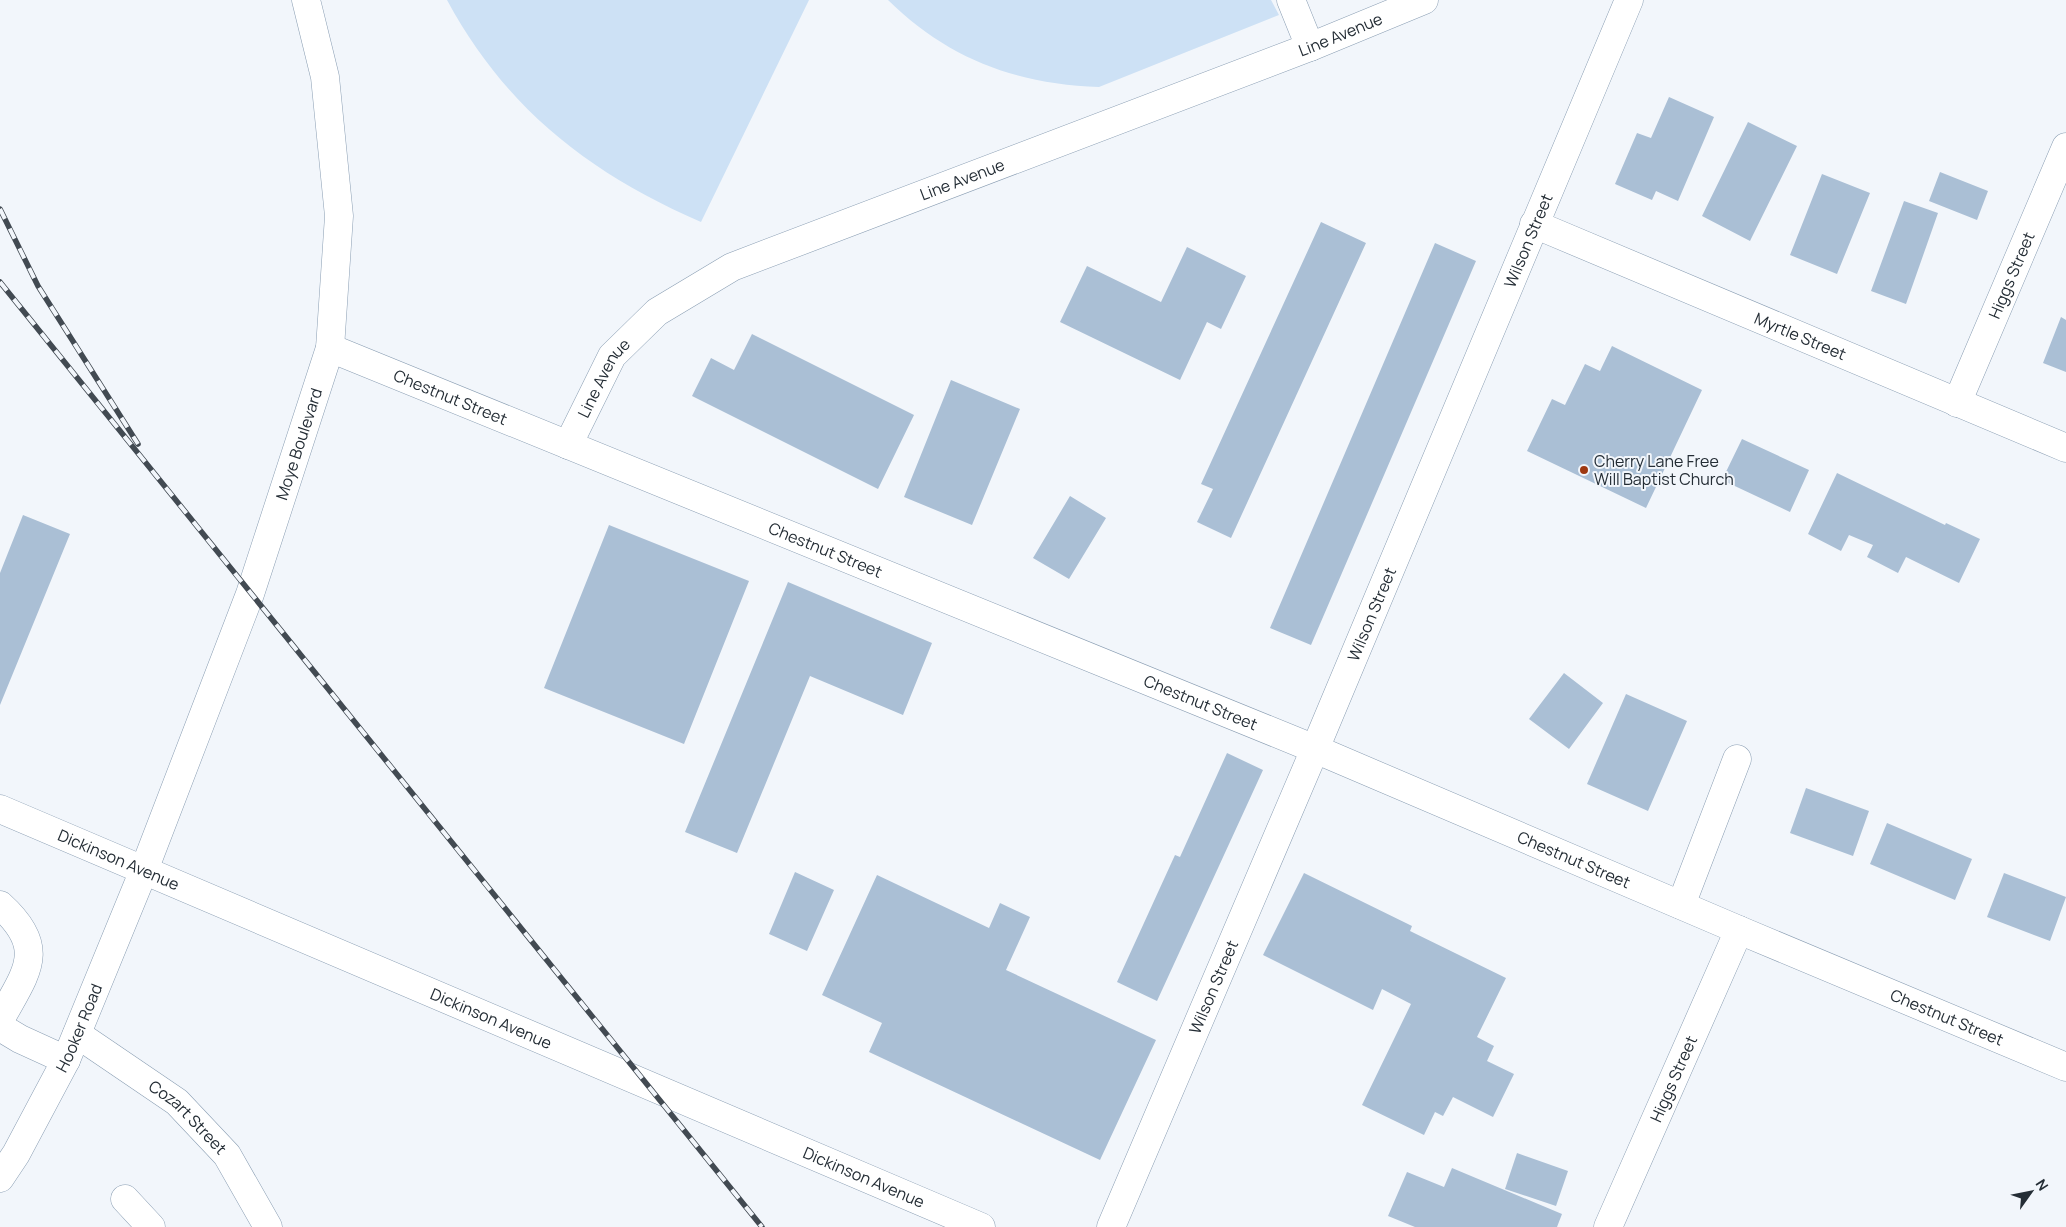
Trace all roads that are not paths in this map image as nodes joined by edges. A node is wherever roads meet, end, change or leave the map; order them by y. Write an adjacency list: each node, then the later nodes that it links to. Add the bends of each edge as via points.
1 (306, 0): 8 (street, Moye Boulevard, via 325,77 339,216)
2 (1291, 0): 5 (street)
3 (1424, 0): 5 (street, Line Avenue)
4 (1629, 0): 7 (street, Wilson Street)
5 (1310, 47): 10 (street, Line Avenue, via 732,267 657,312 612,356)
6 (2066, 147): 9 (street, Higgs Street)
7 (1534, 224): 9 (street, Myrtle Street); 12 (street, Wilson Street)
8 (330, 348): 10 (street, Chestnut Street); 15 (street, Moye Boulevard, via 250,594)
9 (1957, 403): 11 (street, Myrtle Street)
10 (568, 445): 12 (street, Chestnut Street)
11 (2066, 448)
12 (1315, 749): 17 (street, Chestnut Street); 30 (street, Wilson Street)
13 (1737, 759): 17 (street)
14 (0, 809): 15 (street, Dickinson Avenue)
15 (144, 870): 21 (street, Hooker Road); 29 (street, Dickinson Avenue)
16 (0, 904): 19 (street, via 24,931 29,946 28,969)
17 (1680, 905): 18 (street, Chestnut Street)
18 (1738, 930): 23 (street, Chestnut Street); 31 (street, Higgs Street)
19 (0, 1020)
20 (0, 1027): 22 (street)
21 (77, 1034): 22 (street, Hooker Road); 27 (street, Cozart Street, via 178,1102 227,1155)
22 (66, 1060): 24 (street, Hooker Road)
23 (2066, 1067)
24 (8, 1150): 25 (street, Hooker Road)
25 (0, 1178)
26 (125, 1199): 28 (street)
27 (260, 1224)
28 (151, 1227)
29 (981, 1227)
30 (1111, 1227)
31 (1608, 1227)

